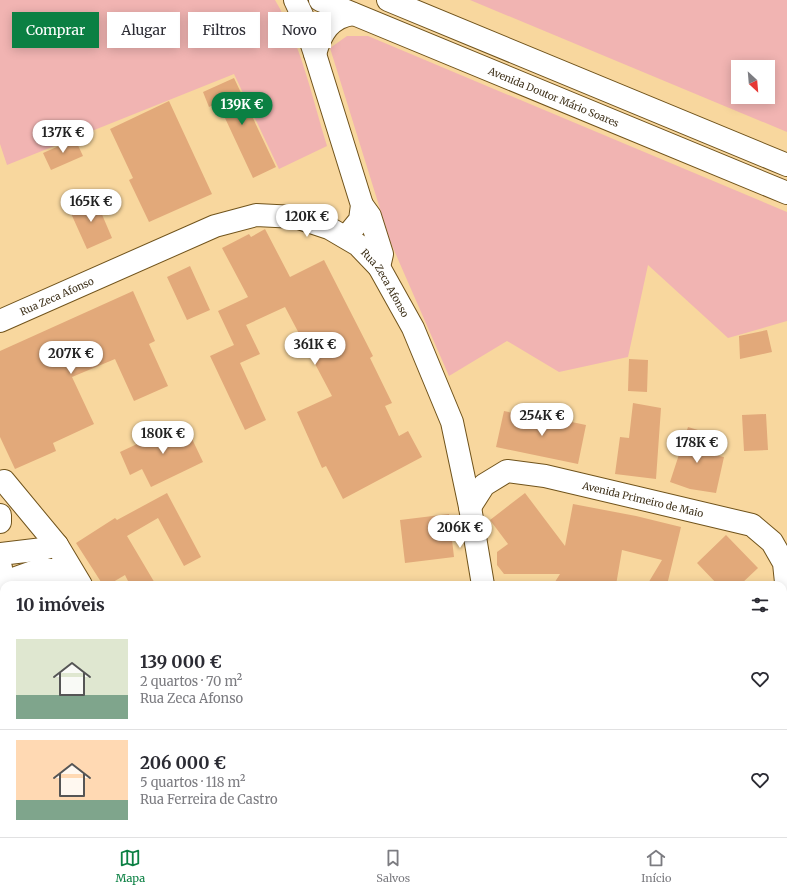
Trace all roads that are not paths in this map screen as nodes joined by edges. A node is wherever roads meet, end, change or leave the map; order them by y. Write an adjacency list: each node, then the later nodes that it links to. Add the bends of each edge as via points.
1 (295, 0): 5 (street)
2 (320, 0): 4 (street, Avenida Doutor Mário Soares)
3 (388, 0): 6 (street)
4 (353, 14): 5 (street, via 341,16 332,22 320,38); 7 (street, Avenida Doutor Mário Soares)
5 (315, 54): 8 (street)
6 (787, 165)
7 (787, 194)
8 (362, 204): 9 (street, via 360,220); 10 (street, via 370,216 382,254)
9 (346, 237): 10 (street, Rua Zeca Afonso, via 358,245); 11 (street, Rua Zeca Afonso, via 329,228 296,217 256,215 215,226)
10 (379, 268): 13 (street, Rua Zeca Afonso, via 413,328 452,422)
11 (0, 321)
12 (1, 482): 16 (street)
13 (470, 507): 23 (street, Rua Zeca Afonso); 24 (street, Avenida Primeiro de Maio, via 484,485 507,471 545,476 752,525 772,542 784,563)
14 (0, 515): 15 (street)
15 (0, 522)
16 (57, 545): 17 (street); 22 (street)
17 (0, 554)
18 (0, 561): 19 (street)
19 (2, 581)
20 (20, 581): 21 (street, via 38,570 54,570)
21 (74, 581)
22 (78, 581)
23 (483, 581)
24 (786, 581)

